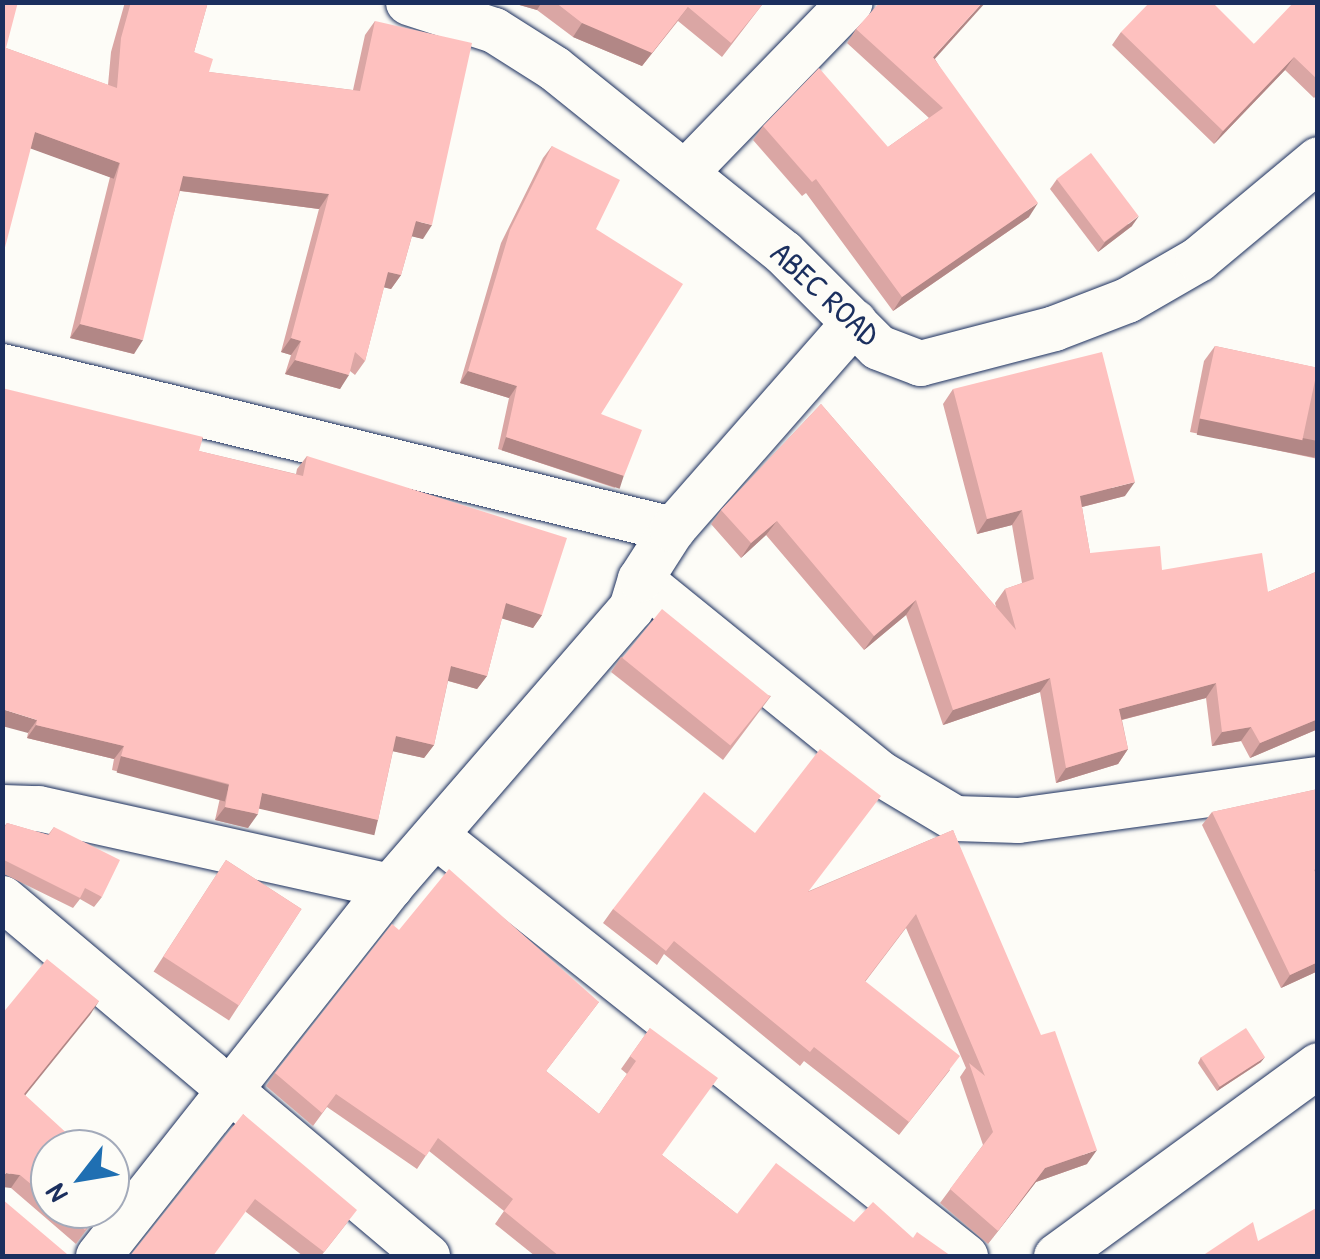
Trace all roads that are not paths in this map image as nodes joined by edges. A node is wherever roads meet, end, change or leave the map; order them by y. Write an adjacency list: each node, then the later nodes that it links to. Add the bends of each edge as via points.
1 (408, 2): 4 (street, ABEC ROAD, via 494,30)
2 (850, 2): 4 (street)
3 (1318, 159): 5 (street, ABEC ROAD, via 1198,259 1127,300 1054,328 920,363 878,346)
4 (686, 171): 5 (street, ABEC ROAD)
5 (854, 322): 7 (street)
6 (2, 366): 7 (street)
7 (672, 528): 8 (street)
8 (640, 579): 9 (street, via 878,772 955,818 1018,820); 11 (street, via 631,608)
9 (1318, 779)
10 (2, 807): 12 (street, via 38,808)
11 (435, 835): 12 (street); 18 (street)
12 (390, 886): 15 (street)
13 (2, 898): 15 (street)
14 (1318, 1065): 19 (street)
15 (228, 1091): 16 (street); 17 (street)
16 (98, 1256)
17 (427, 1256)
18 (965, 1256)
19 (1056, 1256)

